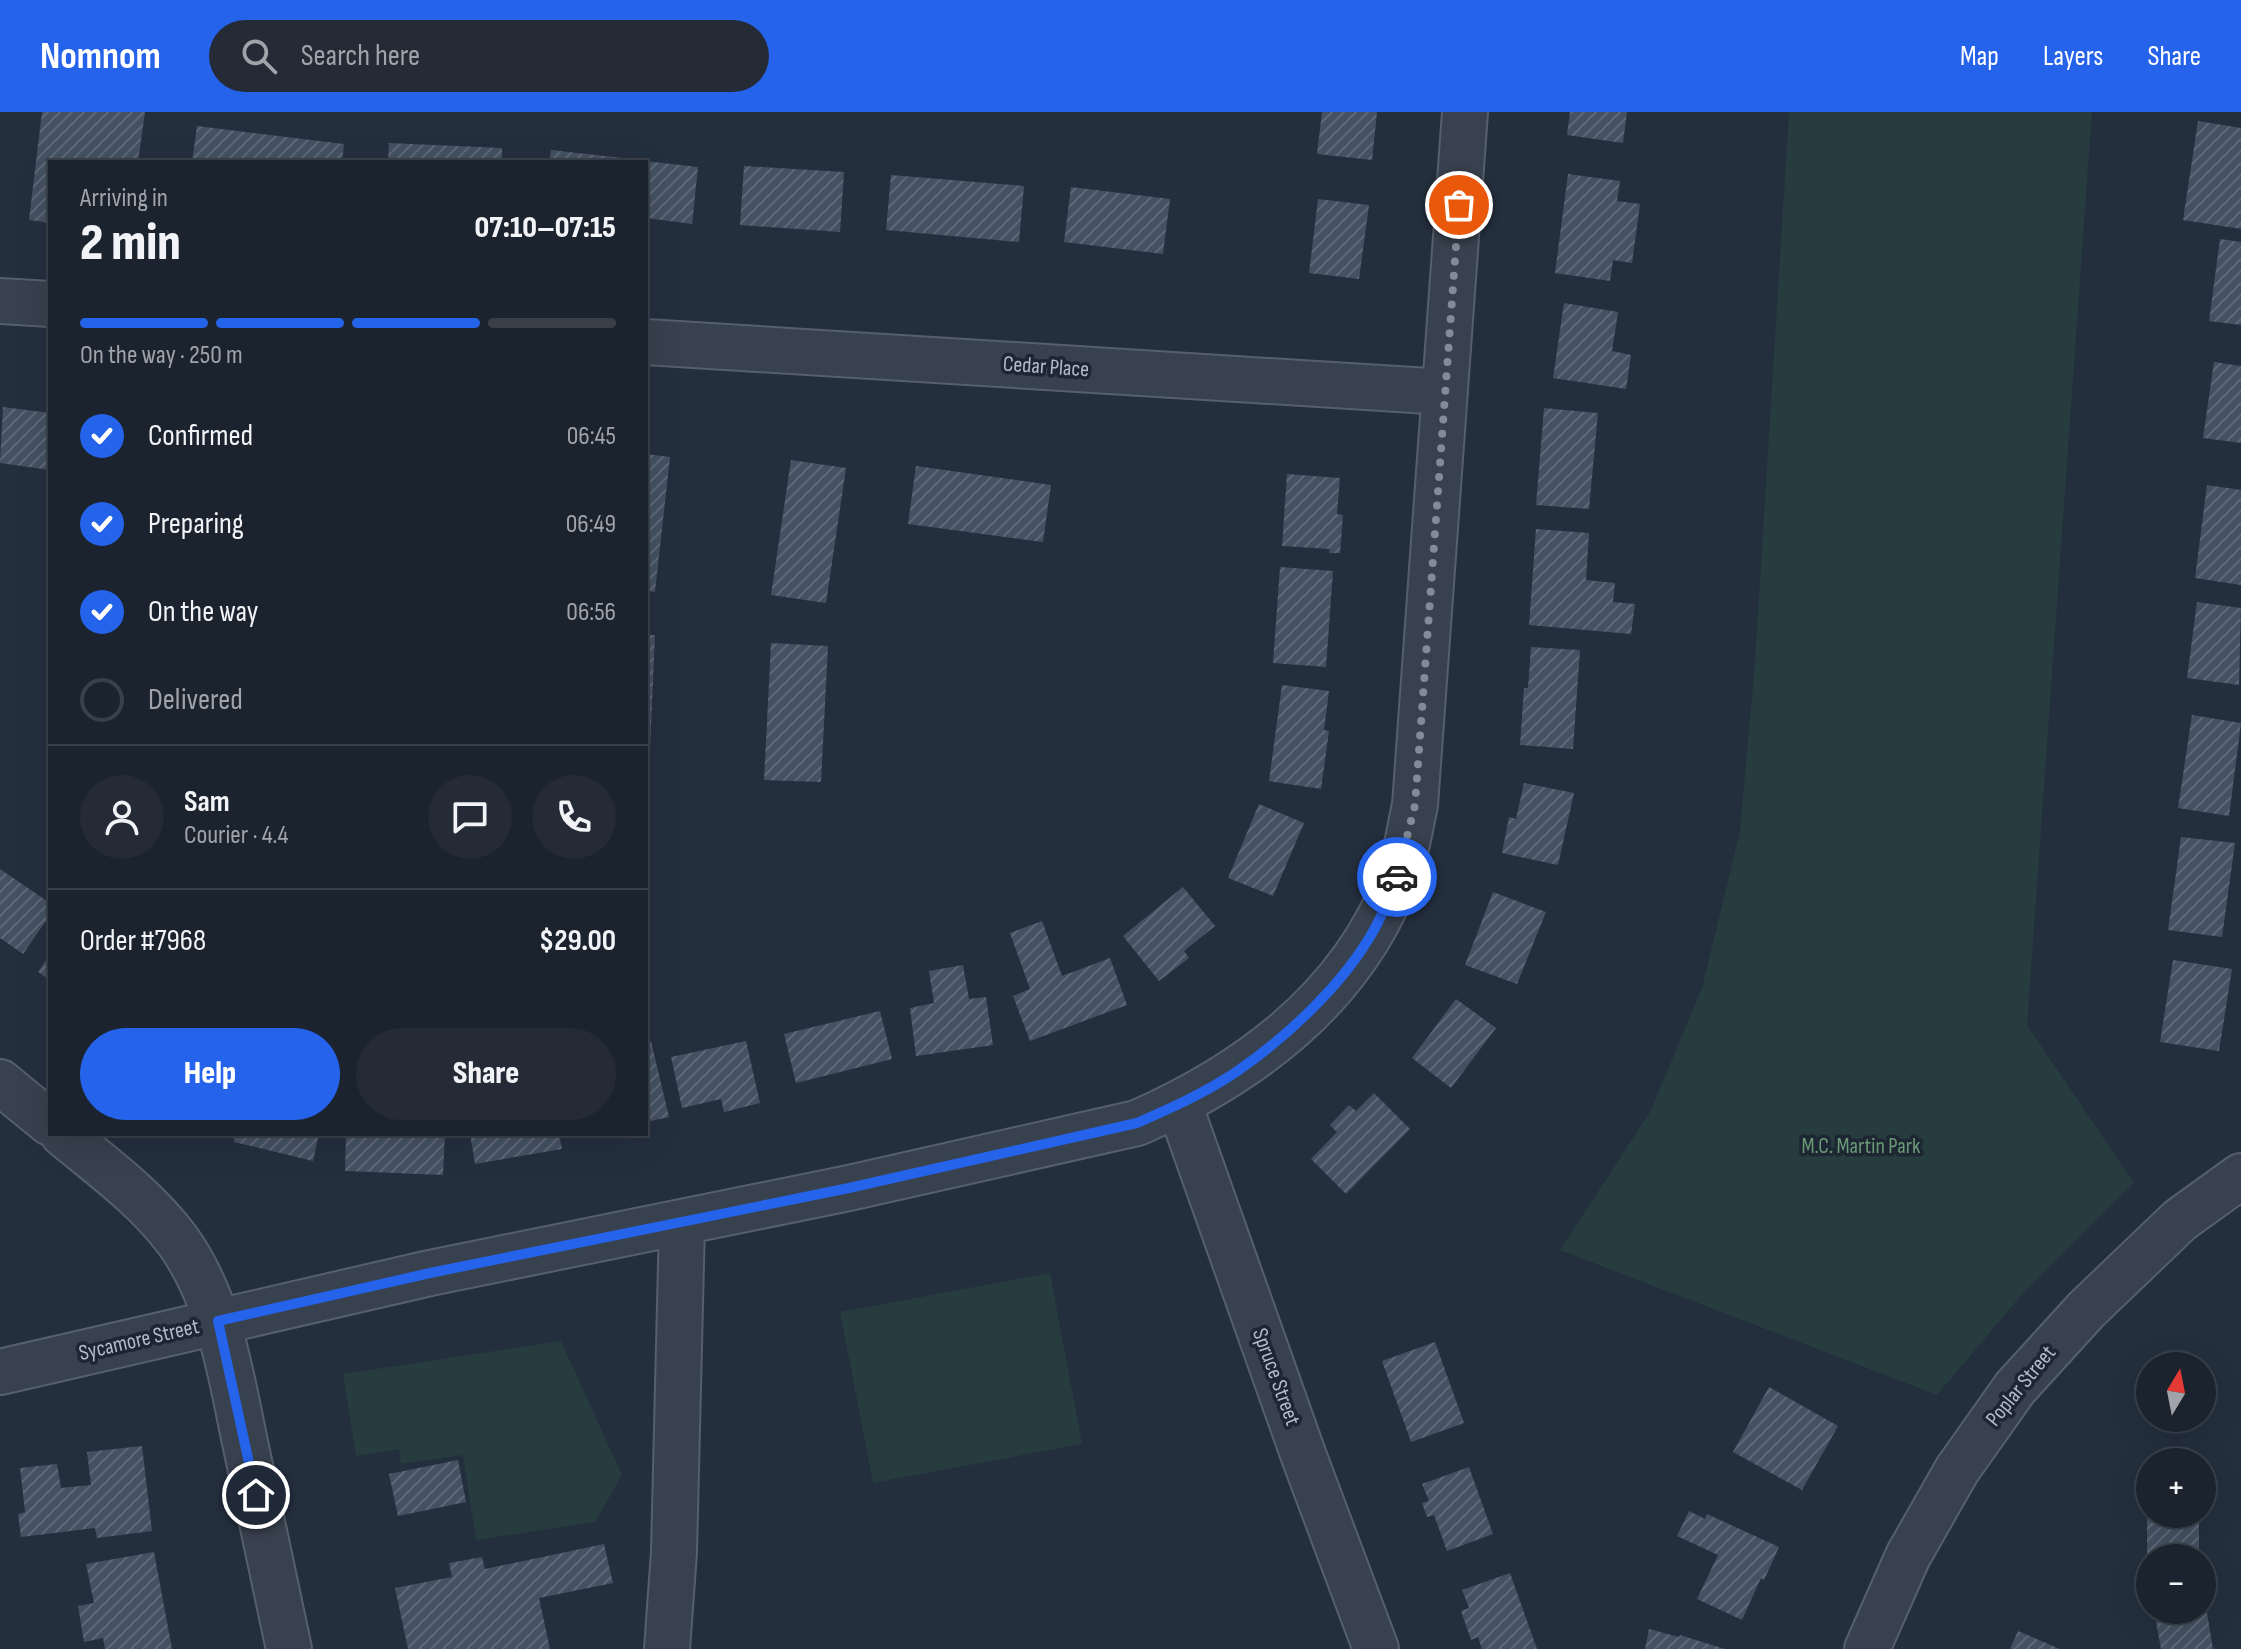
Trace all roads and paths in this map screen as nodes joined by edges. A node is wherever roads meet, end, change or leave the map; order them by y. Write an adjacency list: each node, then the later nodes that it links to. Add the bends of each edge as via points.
1 (1465, 112): 5 (street, Sycamore Street)
2 (0, 301): 3 (street)
3 (48, 304)
4 (648, 342): 5 (street, Cedar Place)
5 (1445, 392): 7 (street, Sycamore Street, via 1415,805 1401,869 1374,929 1336,982 1289,1031 1235,1073)
6 (0, 1082): 8 (street)
7 (1179, 1104): 11 (street, Sycamore Street, via 1137,1123); 16 (street, Spruce Street)
8 (48, 1121)
9 (65, 1136): 12 (street, via 144,1201 179,1242)
10 (2241, 1176): 17 (street, Poplar Street, via 2180,1220 2086,1310 2015,1388 1957,1470 1915,1544)
11 (682, 1222): 12 (street, Sycamore Street); 15 (street)
12 (218, 1321): 13 (street, Sycamore Street); 14 (street)
13 (0, 1372)
14 (289, 1649)
15 (667, 1649)
16 (1376, 1649)
17 (1867, 1649)

